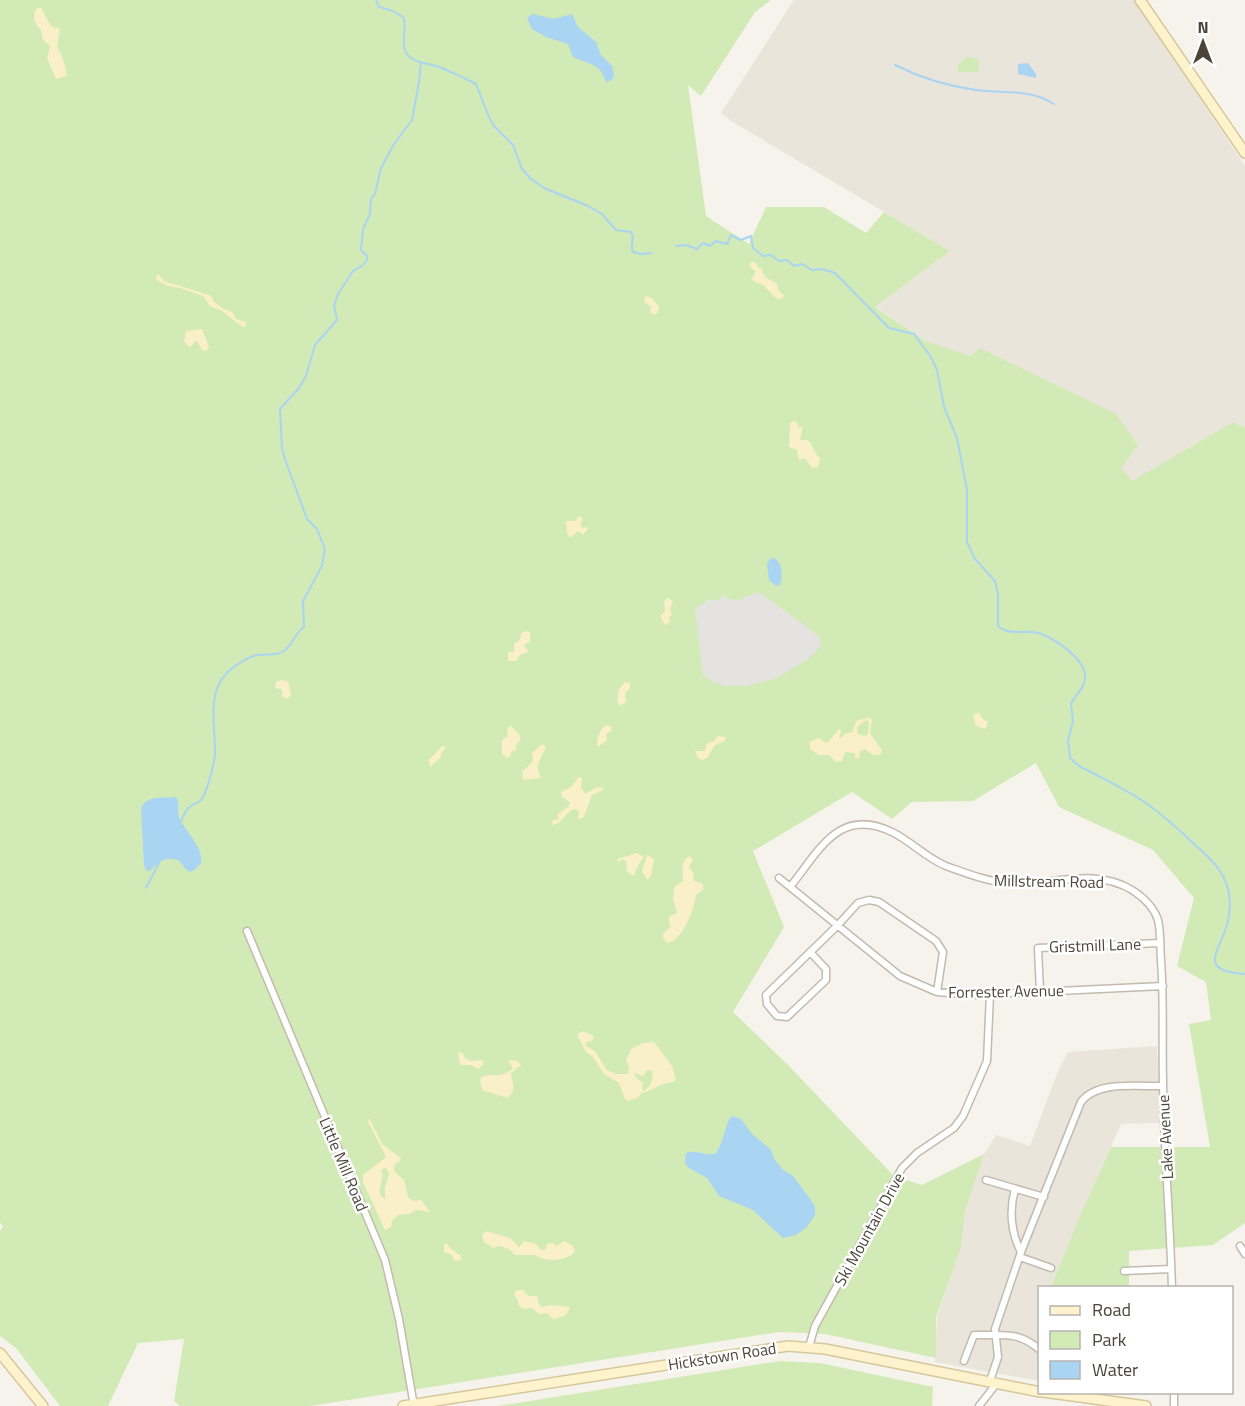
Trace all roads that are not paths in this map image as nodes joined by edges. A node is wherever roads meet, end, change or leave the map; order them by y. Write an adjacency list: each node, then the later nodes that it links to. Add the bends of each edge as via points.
1 (1140, 0): 2 (street)
2 (1245, 153)
3 (779, 878): 4 (street, Forrester Avenue)
4 (790, 887): 5 (street, Forrester Avenue); 7 (street, Millstream Road, via 832,835 854,824 873,825 893,832 938,862 983,879 1008,884 1062,879 1114,882 1150,905 1158,920)
5 (837, 926): 8 (street); 10 (street, Forrester Avenue, via 900,976); 10 (street, via 858,903 869,900 909,921 936,941 943,952)
6 (247, 931): 32 (street, Little Mill Road, via 385,1260)
7 (1160, 943): 9 (street, Millstream Road); 11 (street, Gristmill Lane, via 1038,948)
8 (810, 952): 8 (street, via 766,995 767,1004 777,1016 787,1017 826,980 826,969)
9 (1163, 986): 11 (street, Forrester Avenue); 13 (street, Lake Avenue)
10 (937, 992): 12 (street, Forrester Avenue)
11 (1040, 992): 12 (street, Forrester Avenue)
12 (990, 994): 25 (street, Ski Mountain Drive, via 987,1061 966,1110 954,1128 902,1168 815,1326)
13 (1163, 1086): 16 (street, via 1104,1088 1085,1096); 21 (street, Lake Avenue)
14 (986, 1180): 15 (street)
15 (1015, 1189): 16 (street); 19 (street, via 1011,1206)
16 (1044, 1197): 19 (street)
17 (1240, 1246): 18 (street)
18 (1245, 1254)
19 (1020, 1255): 20 (street); 24 (street)
20 (1051, 1268)
21 (1171, 1269): 22 (street); 23 (street, Lake Avenue)
22 (1124, 1271)
23 (1172, 1286)
24 (996, 1336): 26 (street, via 1019,1336); 28 (street, via 972,1336); 29 (street)
25 (810, 1347): 29 (street, Hickstown Road); 32 (street, Hickstown Road, via 775,1347)
26 (1038, 1348)
27 (0, 1353): 33 (street)
28 (964, 1361)
29 (994, 1382): 30 (street, Hickstown Road); 35 (street)
30 (1038, 1391)
31 (1056, 1394): 36 (street, Hickstown Road)
32 (414, 1405): 34 (street, Hickstown Road)
33 (43, 1406)
34 (403, 1406)
35 (979, 1406)
36 (1146, 1406)

